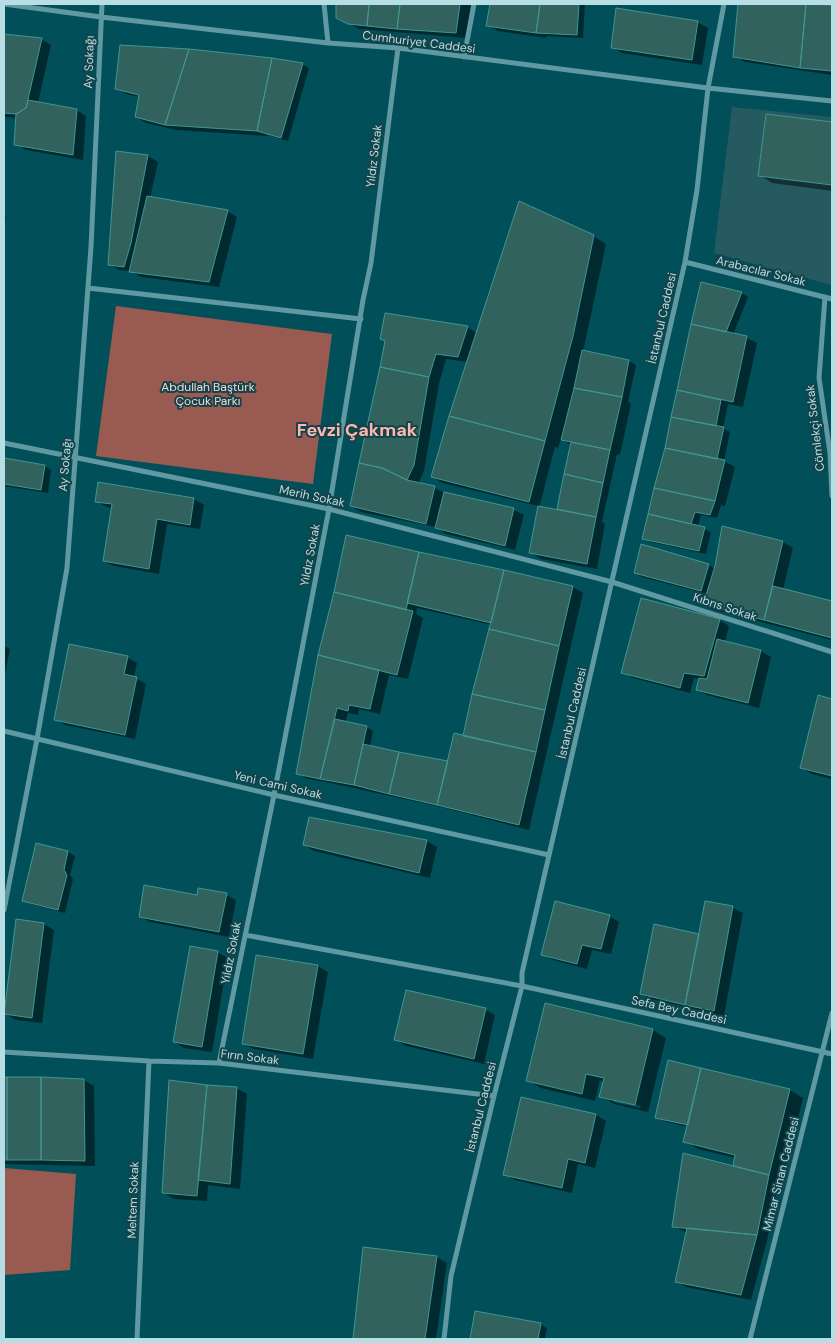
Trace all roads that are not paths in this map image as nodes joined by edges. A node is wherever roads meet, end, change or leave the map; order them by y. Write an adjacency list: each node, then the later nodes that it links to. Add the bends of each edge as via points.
1 (4, 4): 6 (street, Cumhuriyet Caddesi)
2 (102, 4): 6 (street, Ay Sokağı)
3 (324, 4): 7 (street)
4 (474, 4): 9 (street)
5 (724, 4): 10 (street, İstanbul Caddesi)
6 (101, 17): 7 (street, Cumhuriyet Caddesi); 13 (street, Ay Sokağı)
7 (328, 42): 8 (street, Cumhuriyet Caddesi)
8 (398, 48): 9 (street, Cumhuriyet Caddesi); 16 (street, Yıldız Sokak)
9 (464, 57): 10 (street, Cumhuriyet Caddesi)
10 (708, 88): 11 (street, Cumhuriyet Caddesi); 12 (street, İstanbul Caddesi, via 698,190)
11 (832, 102)
12 (685, 262): 14 (street, Arabacılar Sokak); 21 (street, İstanbul Caddesi)
13 (88, 288): 16 (street); 18 (street, Ay Sokağı)
14 (825, 297): 15 (street, Arabacılar Sokak); 19 (street, Cömlekçi Sokak, via 819,378 830,453)
15 (832, 299)
16 (361, 319): 20 (street, Yıldız Sokak)
17 (4, 443): 18 (street, Merih Sokak)
18 (76, 459): 20 (street, Merih Sokak); 24 (street, Ay Sokağı, via 67,568)
19 (832, 496)
20 (329, 509): 21 (street, Merih Sokak); 25 (street, Yıldız Sokak)
21 (612, 582): 22 (street, Kıbrıs Sokak); 26 (street, İstanbul Caddesi)
22 (832, 652)
23 (4, 731): 24 (street, Yeni Cami Sokak)
24 (37, 739): 25 (street, Yeni Cami Sokak); 27 (street, Ay Sokağı)
25 (274, 795): 26 (street, Yeni Cami Sokak); 28 (street, Yıldız Sokak)
26 (549, 855): 29 (street, İstanbul Caddesi, via 522,973)
27 (4, 910)
28 (245, 935): 29 (street, Sefa Bey Caddesi); 35 (street, Yıldız Sokak)
29 (522, 986): 31 (street, Sefa Bey Caddesi); 36 (street, İstanbul Caddesi)
30 (832, 1013): 31 (street, Mimar Sinan Caddesi)
31 (822, 1051): 33 (street, Sefa Bey Caddesi); 39 (street, Mimar Sinan Caddesi)
32 (4, 1052): 34 (street, Fırın Sokak)
33 (832, 1054)
34 (149, 1061): 35 (street, Fırın Sokak); 37 (street, Meltem Sokak)
35 (219, 1063): 36 (street, Fırın Sokak)
36 (494, 1096): 38 (street, İstanbul Caddesi, via 451,1276)
37 (138, 1339)
38 (444, 1339)
39 (750, 1339)

